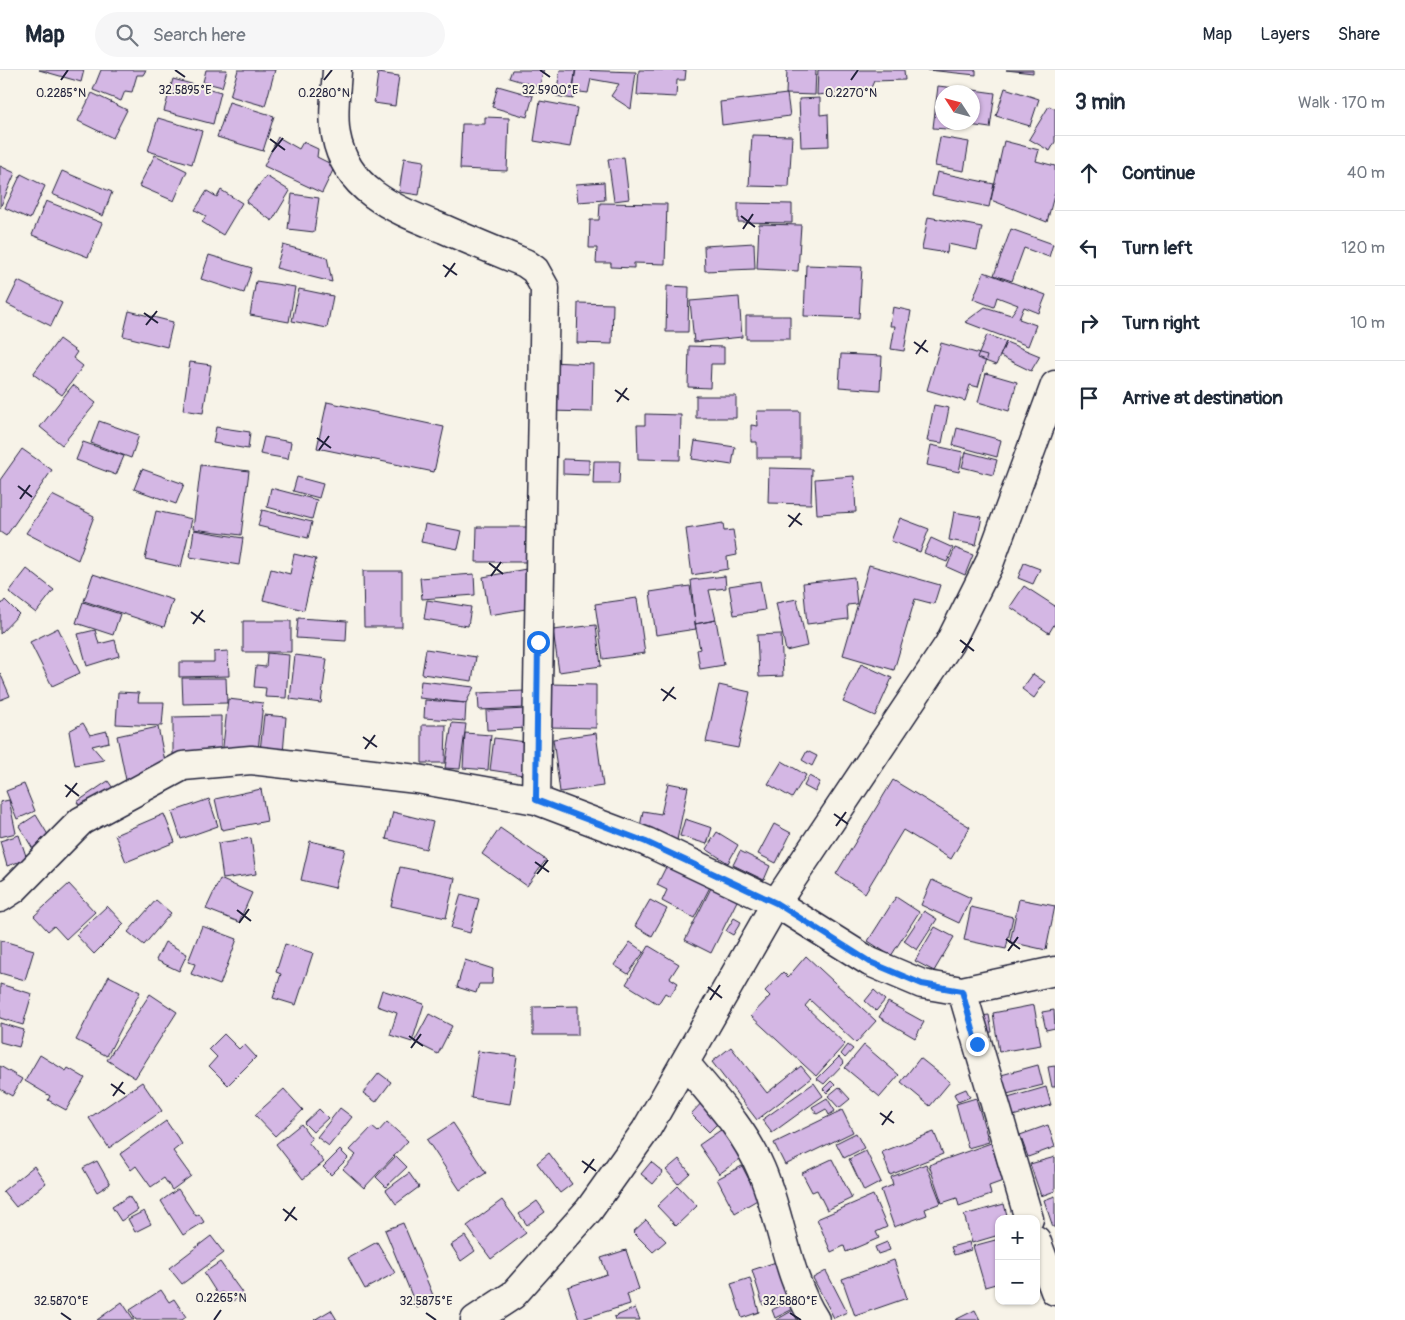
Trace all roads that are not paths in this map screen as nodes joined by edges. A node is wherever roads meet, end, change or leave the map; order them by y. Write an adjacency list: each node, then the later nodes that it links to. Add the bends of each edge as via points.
1 (337, 70): 3 (street, via 336,136 349,170 365,188 385,204 525,263 535,270 545,288)
2 (1055, 385): 5 (street, via 989,564 949,644)
3 (536, 800): 4 (street, via 417,779 252,760 183,766 81,821 14,889); 5 (street, via 646,842)
4 (0, 898)
5 (776, 903): 7 (street, via 870,962 922,984); 8 (street)
6 (1055, 970): 7 (street)
7 (962, 991): 9 (street)
8 (685, 1064): 12 (street, via 646,1130 589,1210 513,1295); 13 (street, via 745,1136 762,1170 797,1286)
9 (1028, 1215)
10 (1040, 1251): 11 (street)
11 (1055, 1291)
12 (475, 1320)
13 (815, 1320)

